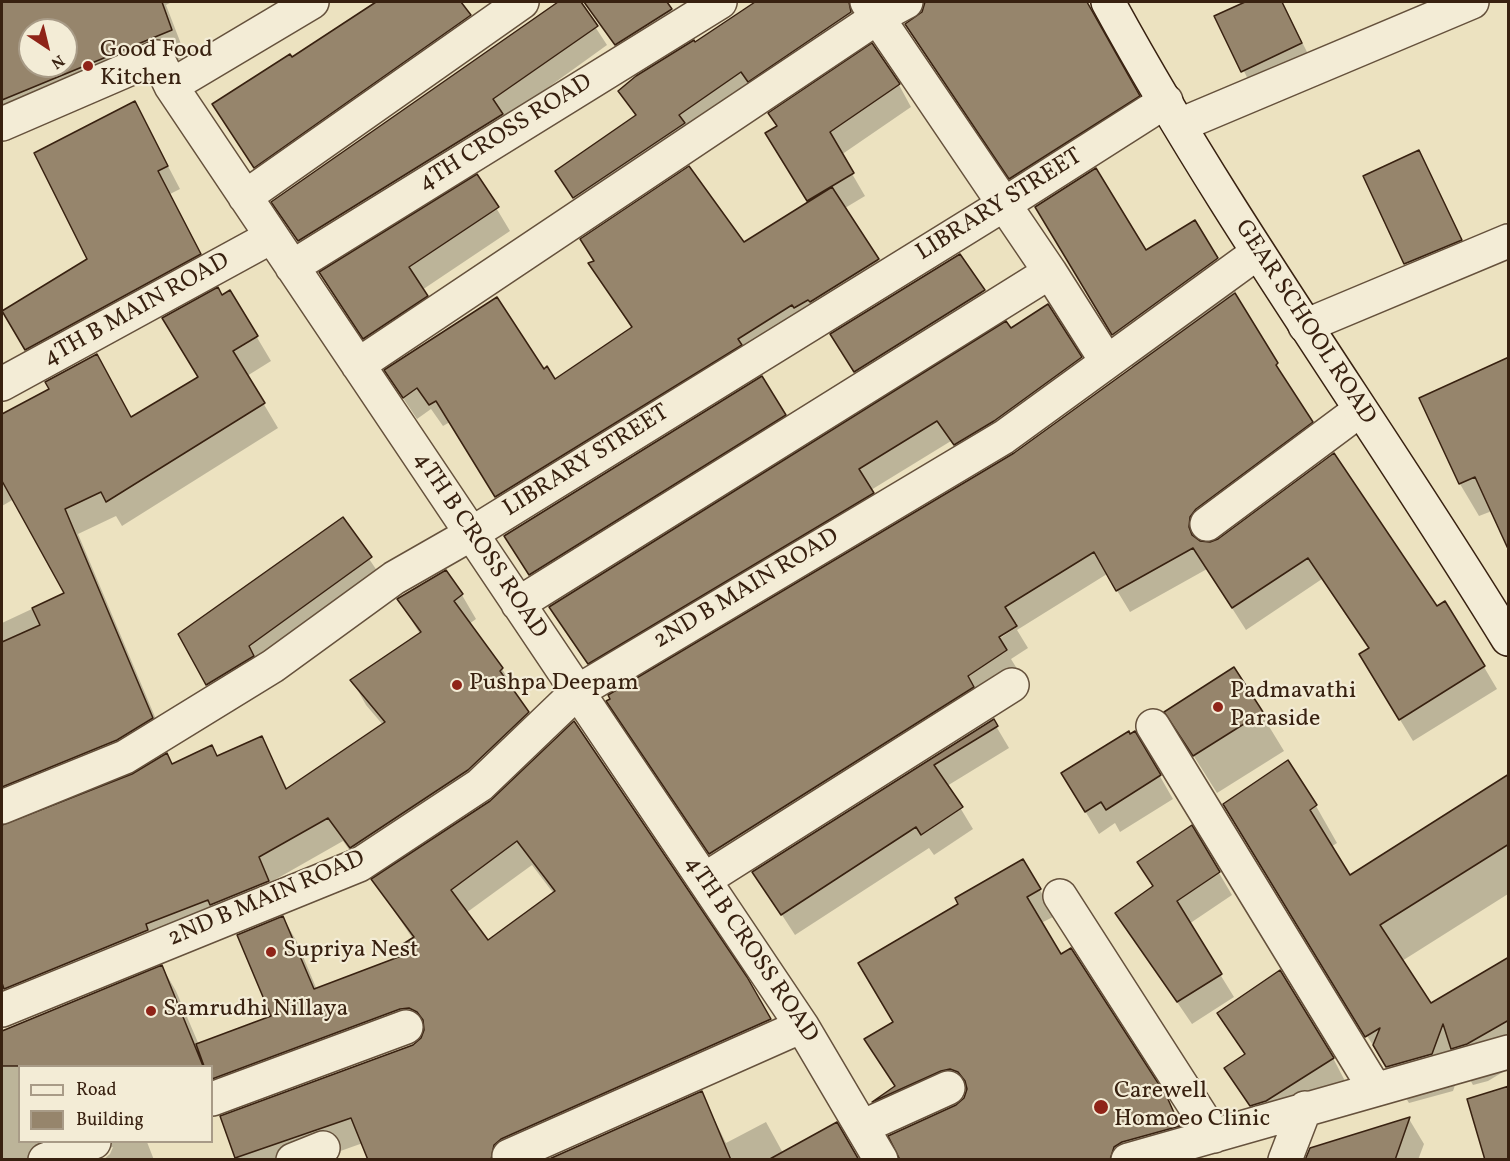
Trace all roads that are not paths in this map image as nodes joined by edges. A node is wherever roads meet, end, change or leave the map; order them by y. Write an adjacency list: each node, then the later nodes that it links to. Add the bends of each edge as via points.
1 (312, 2): 7 (street)
2 (522, 2): 10 (street)
3 (720, 2): 15 (street, 4TH CROSS ROAD)
4 (1108, 2): 8 (street, GEAR SCHOOL ROAD)
5 (1472, 2): 8 (street, LIBRARY STREET)
6 (884, 7): 11 (street); 19 (street)
7 (171, 86): 9 (street, 4TH B CROSS ROAD, via 157,57); 10 (street, 4TH B CROSS ROAD)
8 (1173, 113): 11 (street, LIBRARY STREET); 14 (street, GEAR SCHOOL ROAD)
9 (2, 124)
10 (245, 197): 12 (street, 4TH B CROSS ROAD)
11 (1003, 205): 16 (street); 23 (street, LIBRARY STREET)
12 (271, 237): 15 (street, 4TH B CROSS ROAD); 20 (street, 4TH B MAIN ROAD)
13 (1509, 241): 17 (street)
14 (1257, 253): 17 (street, GEAR SCHOOL ROAD); 18 (street, 2ND B MAIN ROAD)
15 (292, 267): 19 (street, 4TH B CROSS ROAD)
16 (1050, 272): 18 (street); 24 (street)
17 (1305, 326): 21 (street, GEAR SCHOOL ROAD)
18 (1107, 362): 27 (street, 2ND B MAIN ROAD, via 1004,437)
19 (358, 365): 23 (street, 4TH B CROSS ROAD)
20 (4, 376)
21 (1360, 410): 22 (street); 25 (street, GEAR SCHOOL ROAD)
22 (1207, 524)
23 (471, 534): 24 (street, 4TH B CROSS ROAD); 29 (street, LIBRARY STREET, via 394,578 273,666 125,757)
24 (518, 604): 27 (street, 4TH B CROSS ROAD)
25 (1509, 639)
26 (1012, 685): 30 (street)
27 (577, 692): 30 (street, 4TH B CROSS ROAD); 32 (street, 2ND B MAIN ROAD, via 480,784 359,865)
28 (1153, 726): 37 (street)
29 (2, 807)
30 (704, 880): 33 (street, 4TH B CROSS ROAD)
31 (1060, 896): 41 (street)
32 (2, 1010)
33 (802, 1026): 40 (street, 4TH B CROSS ROAD); 44 (street)
34 (406, 1027): 38 (street)
35 (1509, 1052): 37 (street)
36 (948, 1088): 40 (street)
37 (1375, 1089): 39 (street)
38 (213, 1098)
39 (1305, 1108): 41 (street); 49 (street)
40 (862, 1127): 47 (street, 4TH B CROSS ROAD)
41 (1214, 1136): 48 (street)
42 (91, 1143): 45 (street)
43 (323, 1148): 46 (street)
44 (509, 1156)
45 (45, 1160)
46 (293, 1160)
47 (881, 1160)
48 (1128, 1160)
49 (1285, 1160)

